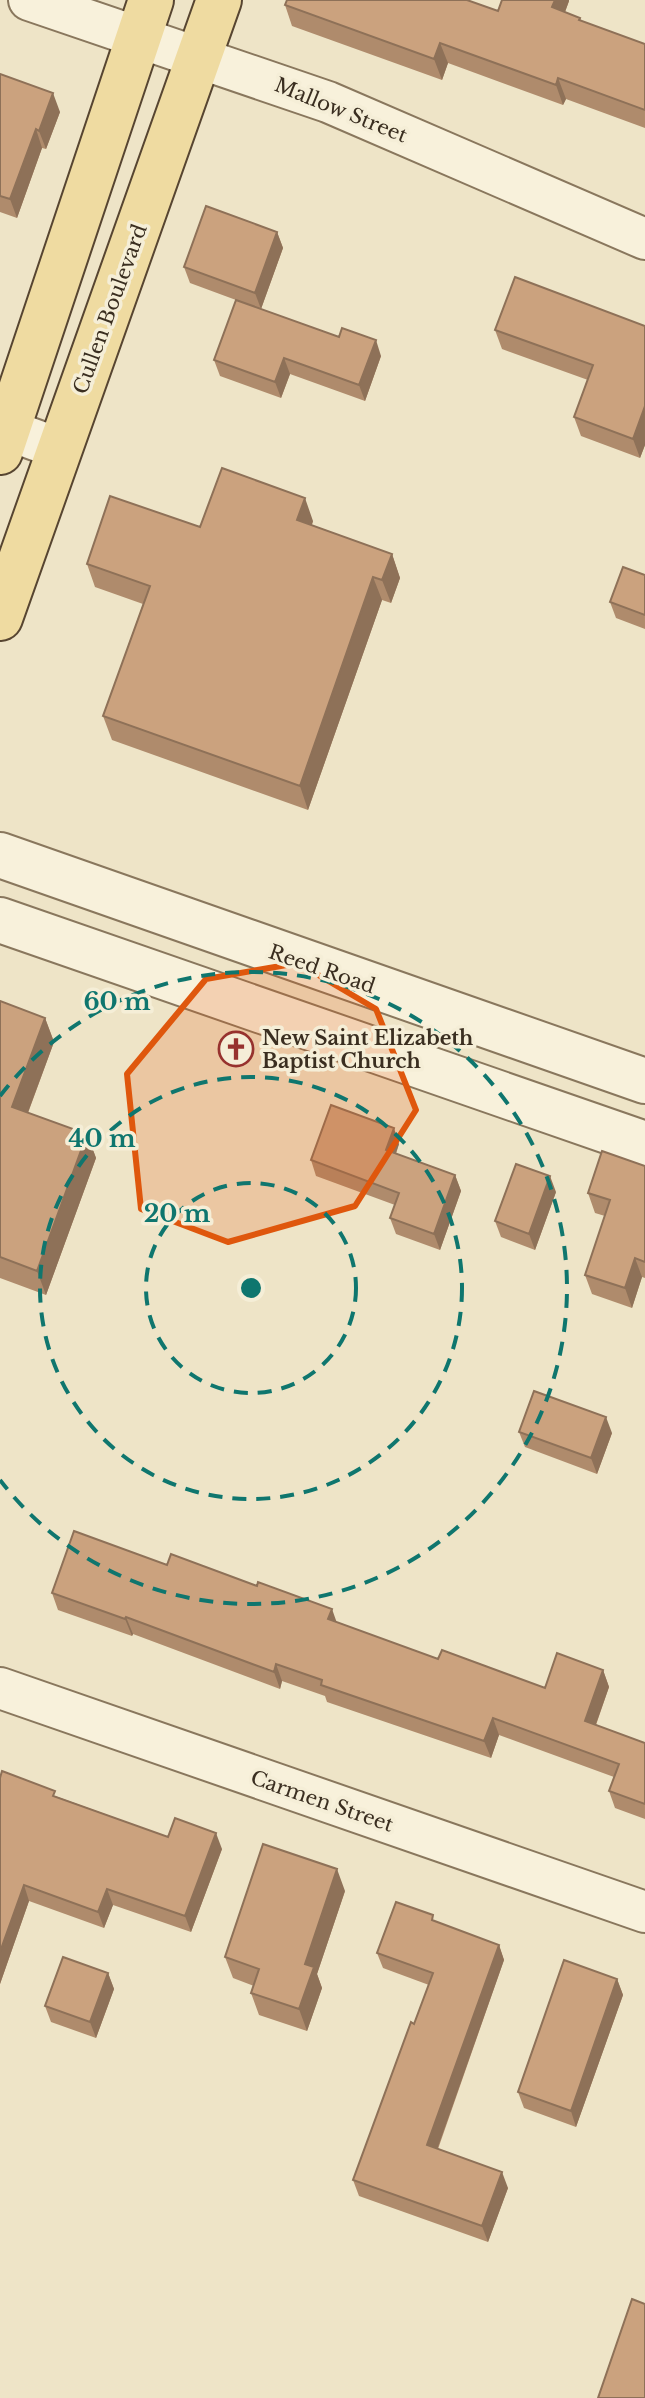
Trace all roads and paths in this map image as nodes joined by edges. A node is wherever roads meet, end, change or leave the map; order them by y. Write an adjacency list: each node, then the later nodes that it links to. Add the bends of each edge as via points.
1 (29, 0): 3 (street, Mallow Street)
2 (219, 0): 4 (main road, Cullen Boulevard)
3 (144, 19): 4 (street, Mallow Street); 6 (main road)
4 (200, 58): 5 (street, Mallow Street, via 328,102); 7 (main road, Cullen Boulevard)
5 (645, 239)
6 (3, 436): 7 (street)
7 (60, 449): 8 (main road, Cullen Boulevard)
8 (0, 618)
9 (0, 855): 11 (street, Reed Road)
10 (0, 920): 12 (street)
11 (461, 1018): 12 (street); 13 (street, Reed Road)
12 (440, 1073): 14 (street)
13 (645, 1081)
14 (645, 1144)
15 (0, 1688): 16 (street, Carmen Street)
16 (645, 1912)

